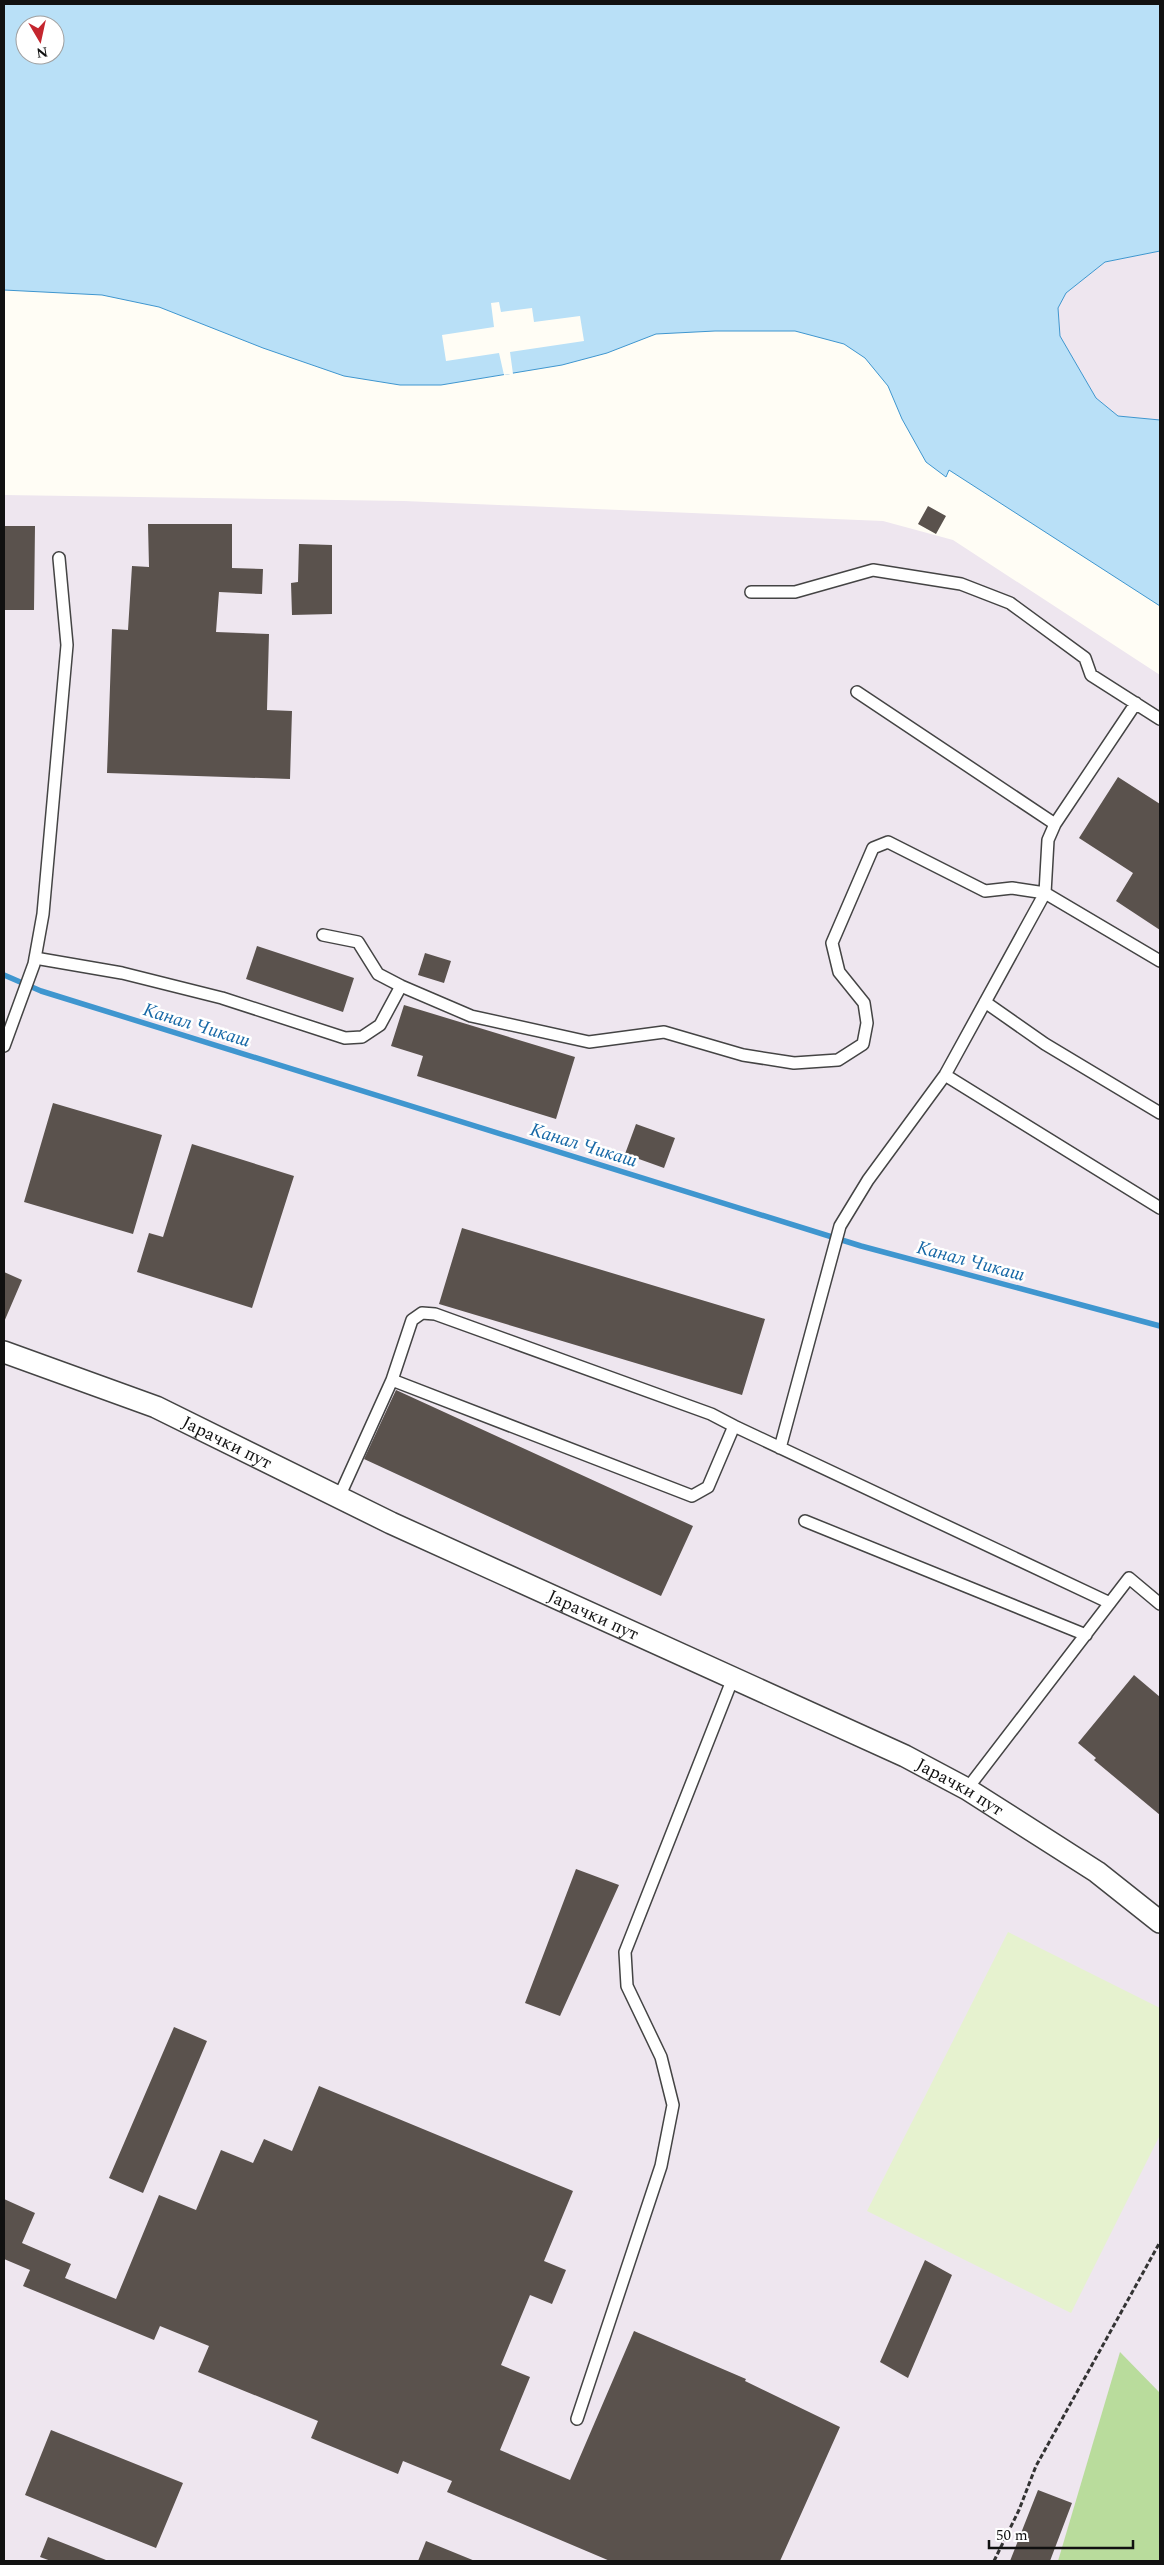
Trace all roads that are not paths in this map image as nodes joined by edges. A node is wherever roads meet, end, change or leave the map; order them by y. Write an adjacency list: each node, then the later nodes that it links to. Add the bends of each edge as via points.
1 (59, 558): 9 (lane, via 67,646 43,914)
2 (750, 592): 4 (lane, via 795,592 873,570 961,584 1010,602 1085,658 1091,674)
3 (856, 692): 6 (lane)
4 (1136, 704): 5 (lane); 6 (lane)
5 (1160, 719)
6 (1054, 824): 7 (lane, via 1048,840)
7 (1045, 893): 10 (lane); 11 (lane, via 1012,888 985,891 888,842 873,848 832,943 839,972 864,1003 868,1023 863,1044 838,1060 794,1063 743,1055 664,1032 589,1042 471,1016); 12 (lane)
8 (323, 935): 11 (lane, via 358,942 378,974)
9 (34, 961): 11 (lane, via 122,974 222,998 345,1038 362,1037 380,1024); 13 (lane)
10 (1160, 962)
11 (401, 986)
12 (985, 1002): 14 (lane); 15 (lane, via 1045,1044)
13 (4, 1046)
14 (944, 1075): 16 (lane); 20 (lane, via 868,1180 840,1226)
15 (1160, 1113)
16 (1160, 1208)
17 (4, 1352): 21 (street, Јарачки пут, via 156,1407)
18 (392, 1380): 19 (lane, via 692,1496 708,1487); 19 (lane, via 412,1320 422,1313 434,1314 710,1414); 21 (lane)
19 (734, 1426): 20 (lane)
20 (780, 1448): 23 (lane)
21 (339, 1497): 26 (street, Јарачки пут)
22 (805, 1521): 25 (lane)
23 (1110, 1603): 24 (lane, via 1129,1578); 25 (lane)
24 (1160, 1604)
25 (1086, 1635): 27 (lane)
26 (733, 1678): 27 (street, Јарачки пут, via 905,1756); 29 (lane, via 625,1952 628,1986 661,2056 674,2105 661,2166)
27 (967, 1789): 28 (street, Јарачки пут, via 1097,1872)
28 (1160, 1922)
29 (577, 2418)

